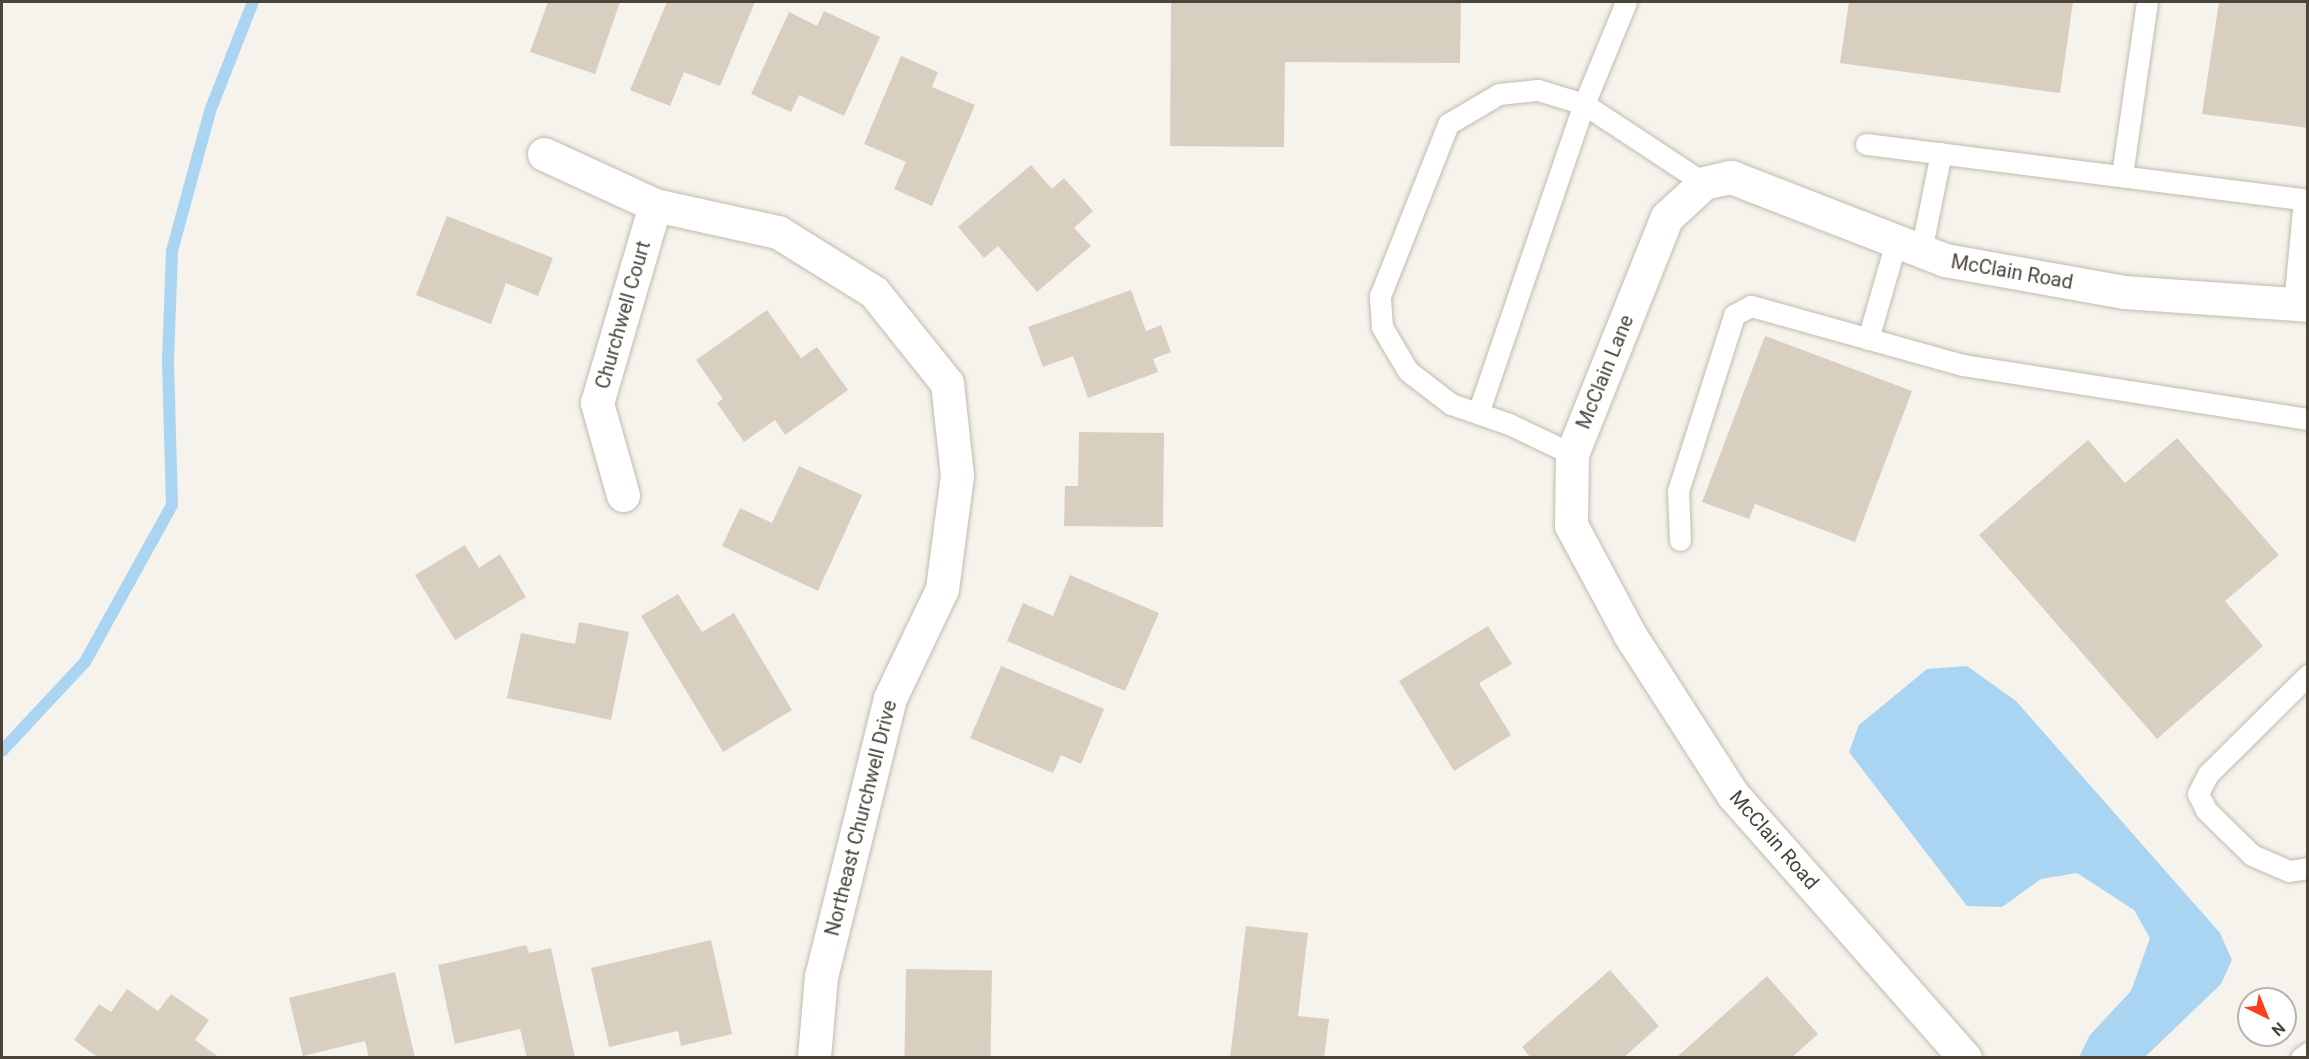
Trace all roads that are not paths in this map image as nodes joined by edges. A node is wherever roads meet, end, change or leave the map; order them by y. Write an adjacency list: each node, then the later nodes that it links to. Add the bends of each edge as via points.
1 (1626, 2): 3 (lane)
2 (2147, 2): 7 (lane)
3 (1584, 104): 8 (lane); 14 (lane); 14 (lane, via 1538,90 1499,94 1448,124 1380,296 1382,327 1408,371 1450,404)
4 (1866, 144): 5 (lane)
5 (1941, 153): 7 (lane); 11 (lane)
6 (544, 154): 10 (street, Northeast Churchwell Drive)
7 (2122, 175): 9 (lane)
8 (1718, 180): 11 (street, McClain Road); 16 (street, McClain Lane, via 1667,217)
9 (2306, 200): 12 (lane)
10 (655, 205): 17 (street, Churchwell Court, via 597,403); 23 (street, Northeast Churchwell Drive, via 778,232 874,292 947,384 957,475 942,590 890,698 821,976)
11 (1909, 246): 12 (street, McClain Road, via 1945,261 2124,292); 13 (lane)
12 (2301, 304)
13 (1868, 339): 15 (lane, via 1963,365); 18 (lane, via 1751,306 1734,315 1678,491)
14 (1478, 413): 16 (lane)
15 (2307, 419)
16 (1572, 454): 19 (street, McClain Lane, via 1570,525)
17 (623, 495)
18 (1680, 540)
19 (1611, 601): 24 (street, McClain Road, via 1733,795)
20 (2307, 675): 21 (lane, via 2208,774 2199,794 2206,810 2252,855 2289,871)
21 (2307, 868)
22 (2307, 1053): 25 (lane)
23 (814, 1058)
24 (1965, 1058)
25 (2301, 1058)

